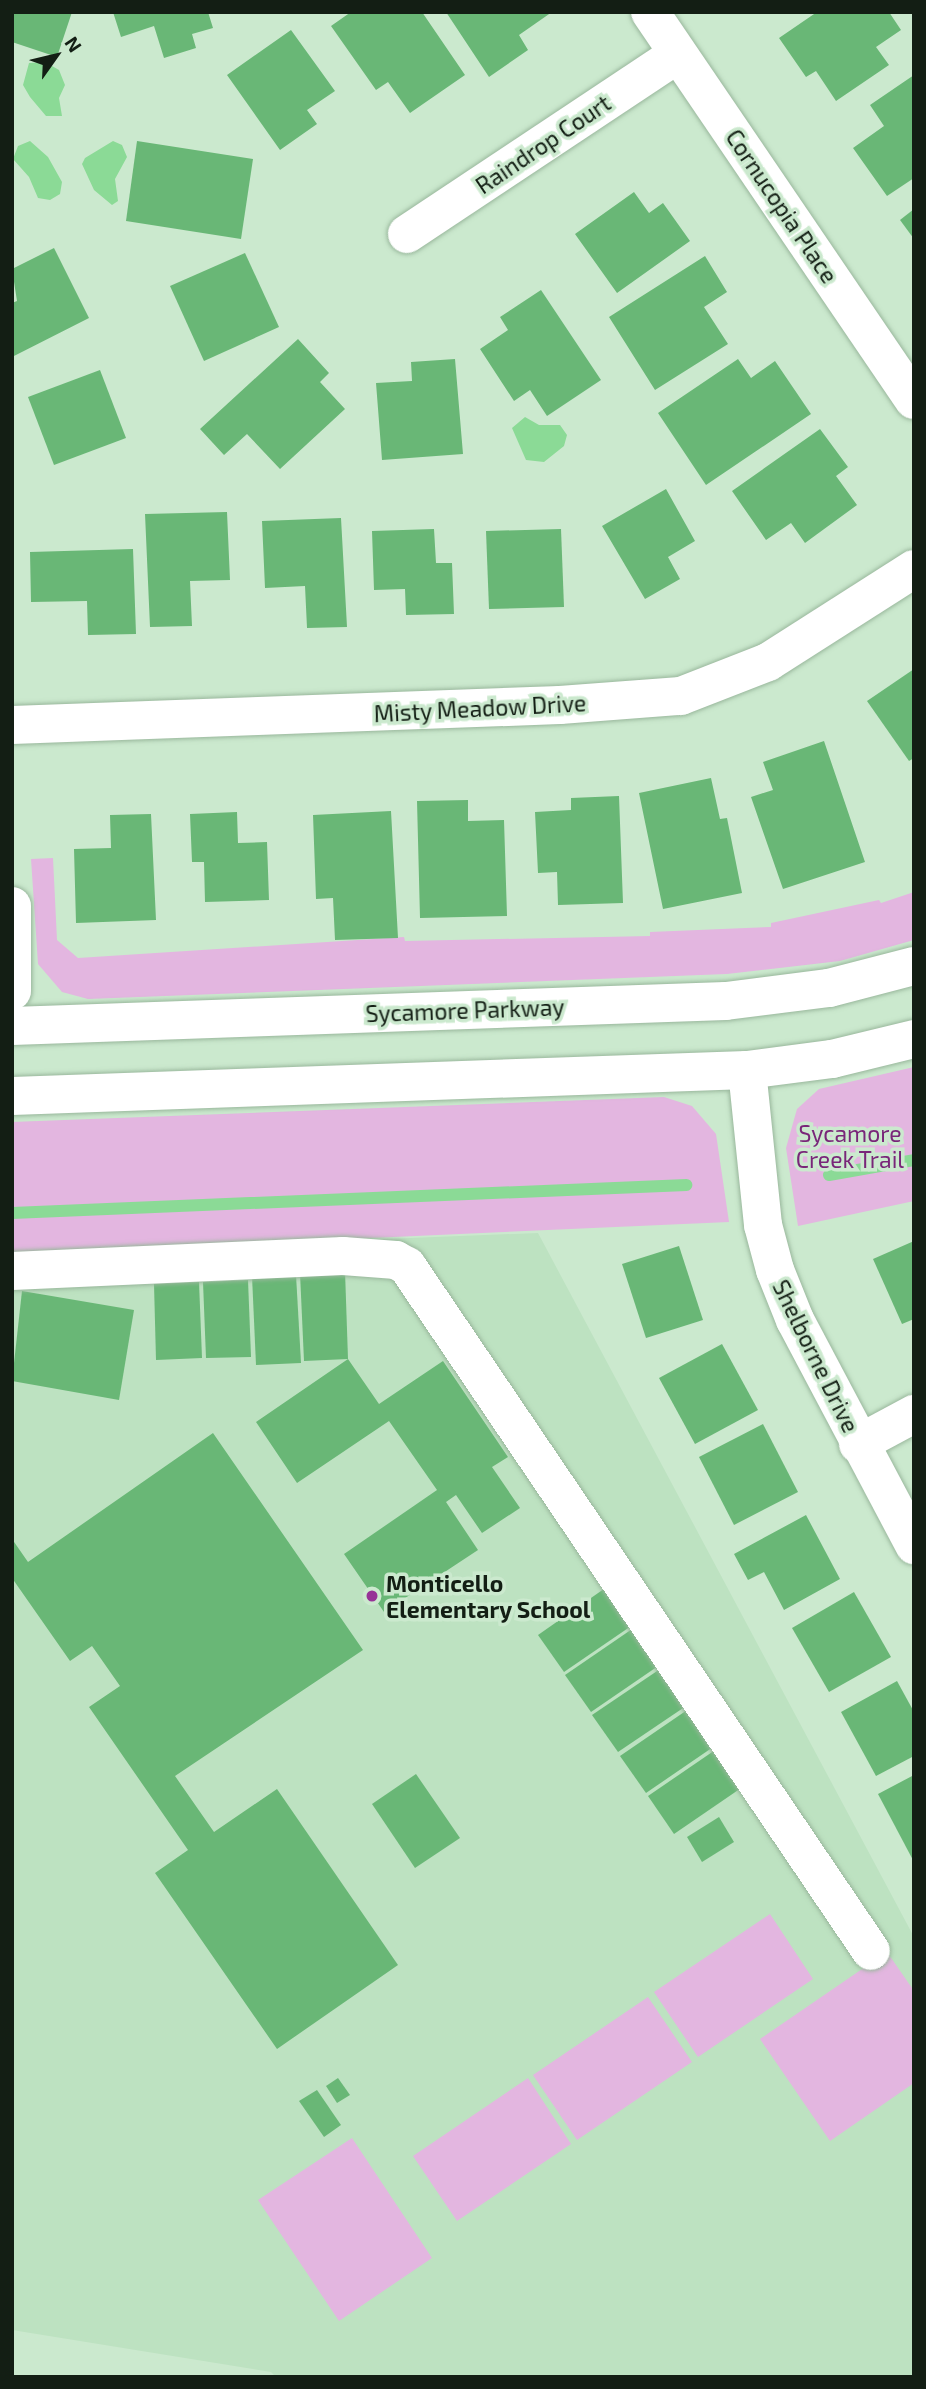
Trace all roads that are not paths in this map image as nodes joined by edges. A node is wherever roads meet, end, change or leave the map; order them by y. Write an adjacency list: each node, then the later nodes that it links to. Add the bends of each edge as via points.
1 (650, 12): 2 (street, Cornucopia Place)
2 (678, 54): 3 (street, Raindrop Court); 4 (street, Cornucopia Place)
3 (407, 234)
4 (914, 400)
5 (914, 569): 6 (street, Misty Meadow Drive, via 768,662 681,696 560,705)
6 (12, 725)
7 (12, 906): 9 (street)
8 (914, 966): 10 (street, Sycamore Parkway, via 829,988 726,1001)
9 (12, 991)
10 (12, 1026)
11 (914, 1039): 12 (street, via 832,1059)
12 (747, 1070): 13 (street); 16 (street, Shelborne Drive, via 763,1225 775,1270 794,1320)
13 (12, 1096)
14 (12, 1271): 18 (street, via 343,1256 396,1260 407,1266)
15 (914, 1414): 16 (street)
16 (859, 1444): 17 (street, Shelborne Drive)
17 (914, 1545)
18 (871, 1951)

